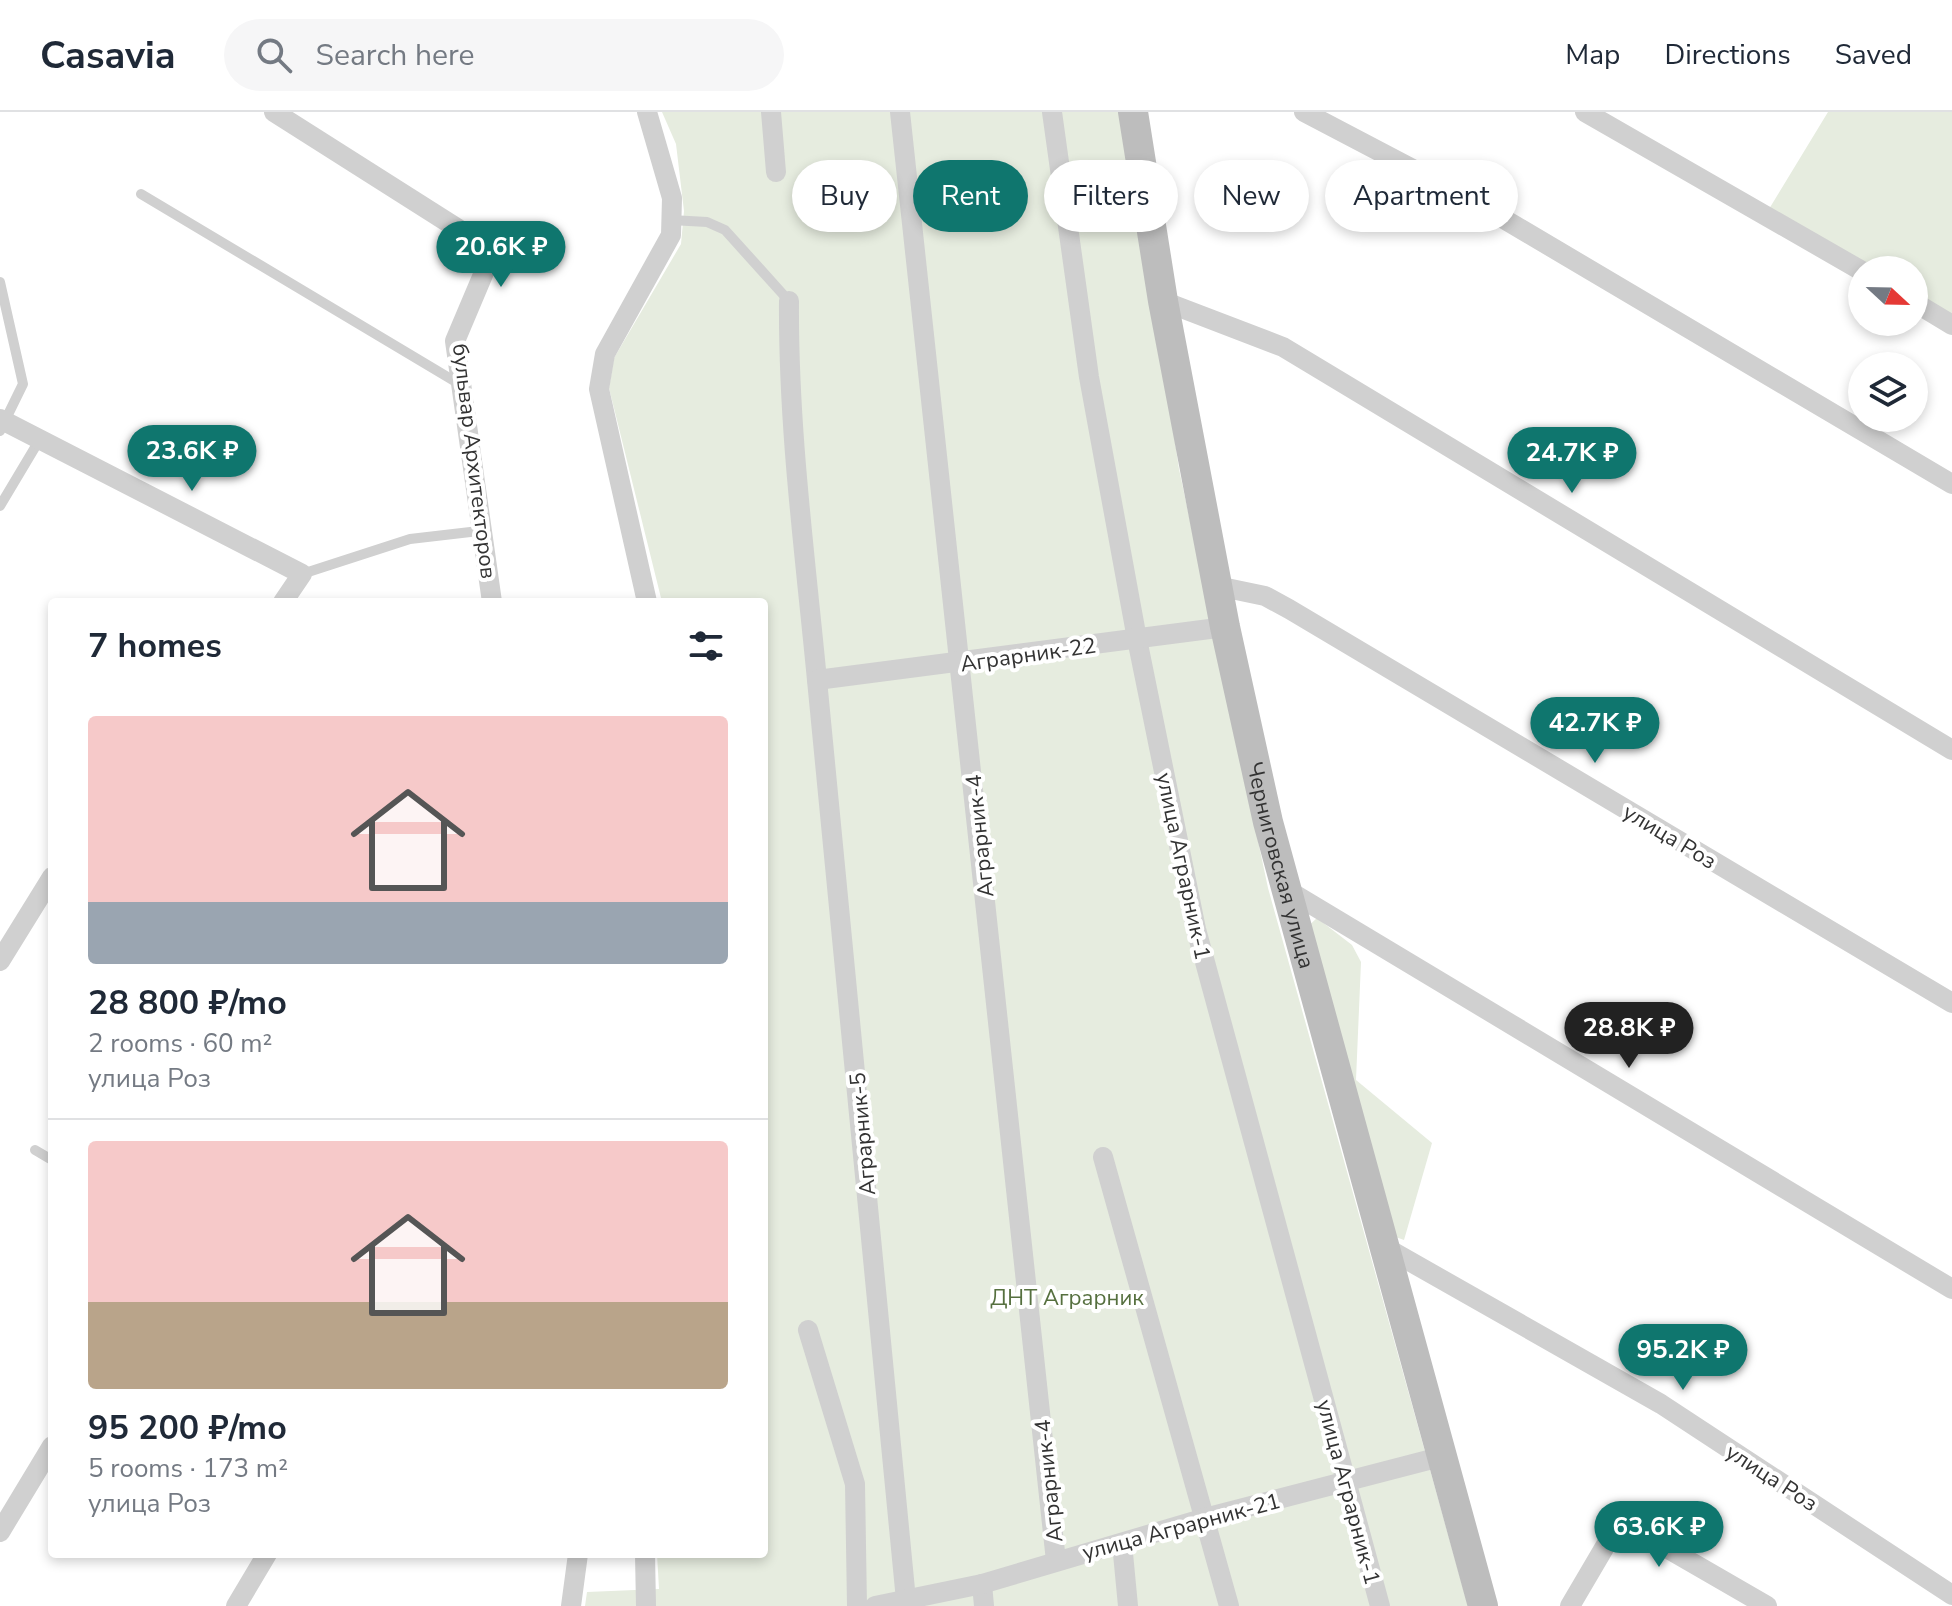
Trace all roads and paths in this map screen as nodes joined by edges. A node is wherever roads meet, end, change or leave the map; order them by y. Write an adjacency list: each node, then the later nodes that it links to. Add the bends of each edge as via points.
1 (274, 112): 18 (street, бульвар Архитекторов, via 493,251 455,341)
2 (647, 112): 11 (street, via 672,198)
3 (771, 112): 9 (street)
4 (900, 112): 31 (street, Аграрник-4)
5 (1052, 112): 30 (street, улица Аграрник-1, via 1089,377)
6 (1133, 112): 15 (street, Черниговская улица)
7 (1304, 112): 21 (street, via 1470,199)
8 (1585, 112): 12 (street)
9 (776, 172)
10 (141, 194): 18 (lane)
11 (671, 220): 14 (lane, via 707,222 725,230); 28 (street, via 671,235 605,354 599,389)
12 (1848, 263)
13 (0, 282): 19 (lane, via 23,384)
14 (789, 301): 32 (street, Аграрник-5, via 799,494)
15 (1163, 301): 25 (street, Черниговская улица); 33 (street, via 1283,347)
16 (1928, 310): 17 (street)
17 (1952, 325)
18 (462, 386): 23 (street, бульвар Архитекторов)
19 (2, 424): 20 (street)
20 (40, 439): 22 (lane); 24 (street)
21 (1952, 484)
22 (0, 506)
23 (479, 531): 24 (lane, via 410,539); 27 (street, бульвар Архитекторов)
24 (302, 574): 26 (street)
25 (1217, 586): 29 (street, Черниговская улица); 37 (street, улица Роз, via 1242,588 1277,602)
26 (286, 598)
27 (491, 598)
28 (646, 598)
29 (1225, 627): 30 (street, Аграрник-22); 35 (street, Черниговская улица)
30 (1137, 639): 31 (street, Аграрник-22); 46 (street, улица Аграрник-1, via 1196,929)
31 (961, 664): 32 (street, Аграрник-22); 53 (street, Аграрник-4)
32 (824, 680): 56 (street, Аграрник-5)
33 (1952, 750)
34 (48, 883): 36 (street)
35 (1284, 888): 41 (street, Черниговская улица); 42 (street)
36 (0, 961)
37 (1952, 1003)
38 (35, 1150): 40 (lane)
39 (1103, 1157): 47 (street)
40 (48, 1158)
41 (1381, 1245): 45 (street, Черниговская улица); 55 (street, улица Роз, via 1661,1404)
42 (1952, 1289)
43 (808, 1330): 60 (street, via 855,1484)
44 (48, 1453): 48 (street)
45 (1440, 1457): 46 (street, улица Аграрник-21); 66 (street, Черниговская улица)
46 (1346, 1482): 47 (street, улица Аграрник-21); 65 (street, улица Аграрник-1)
47 (1205, 1518): 49 (street, улица Аграрник-21); 64 (street)
48 (0, 1532)
49 (1122, 1543): 53 (street, улица Аграрник-21); 63 (street)
50 (265, 1558): 57 (street)
51 (577, 1558): 58 (street)
52 (645, 1558): 59 (street)
53 (1056, 1561): 54 (street, улица Аграрник-21)
54 (982, 1584): 56 (street, улица Аграрник-21); 62 (street)
55 (1952, 1595)
56 (906, 1600): 61 (street, улица Аграрник-21)
57 (236, 1606)
58 (571, 1606)
59 (646, 1606)
60 (857, 1606)
61 (875, 1606)
62 (984, 1606)
63 (1128, 1606)
64 (1229, 1606)
65 (1380, 1606)
66 (1483, 1606)
67 (1570, 1606): 68 (street, via 1620,1521)
68 (1767, 1606)

